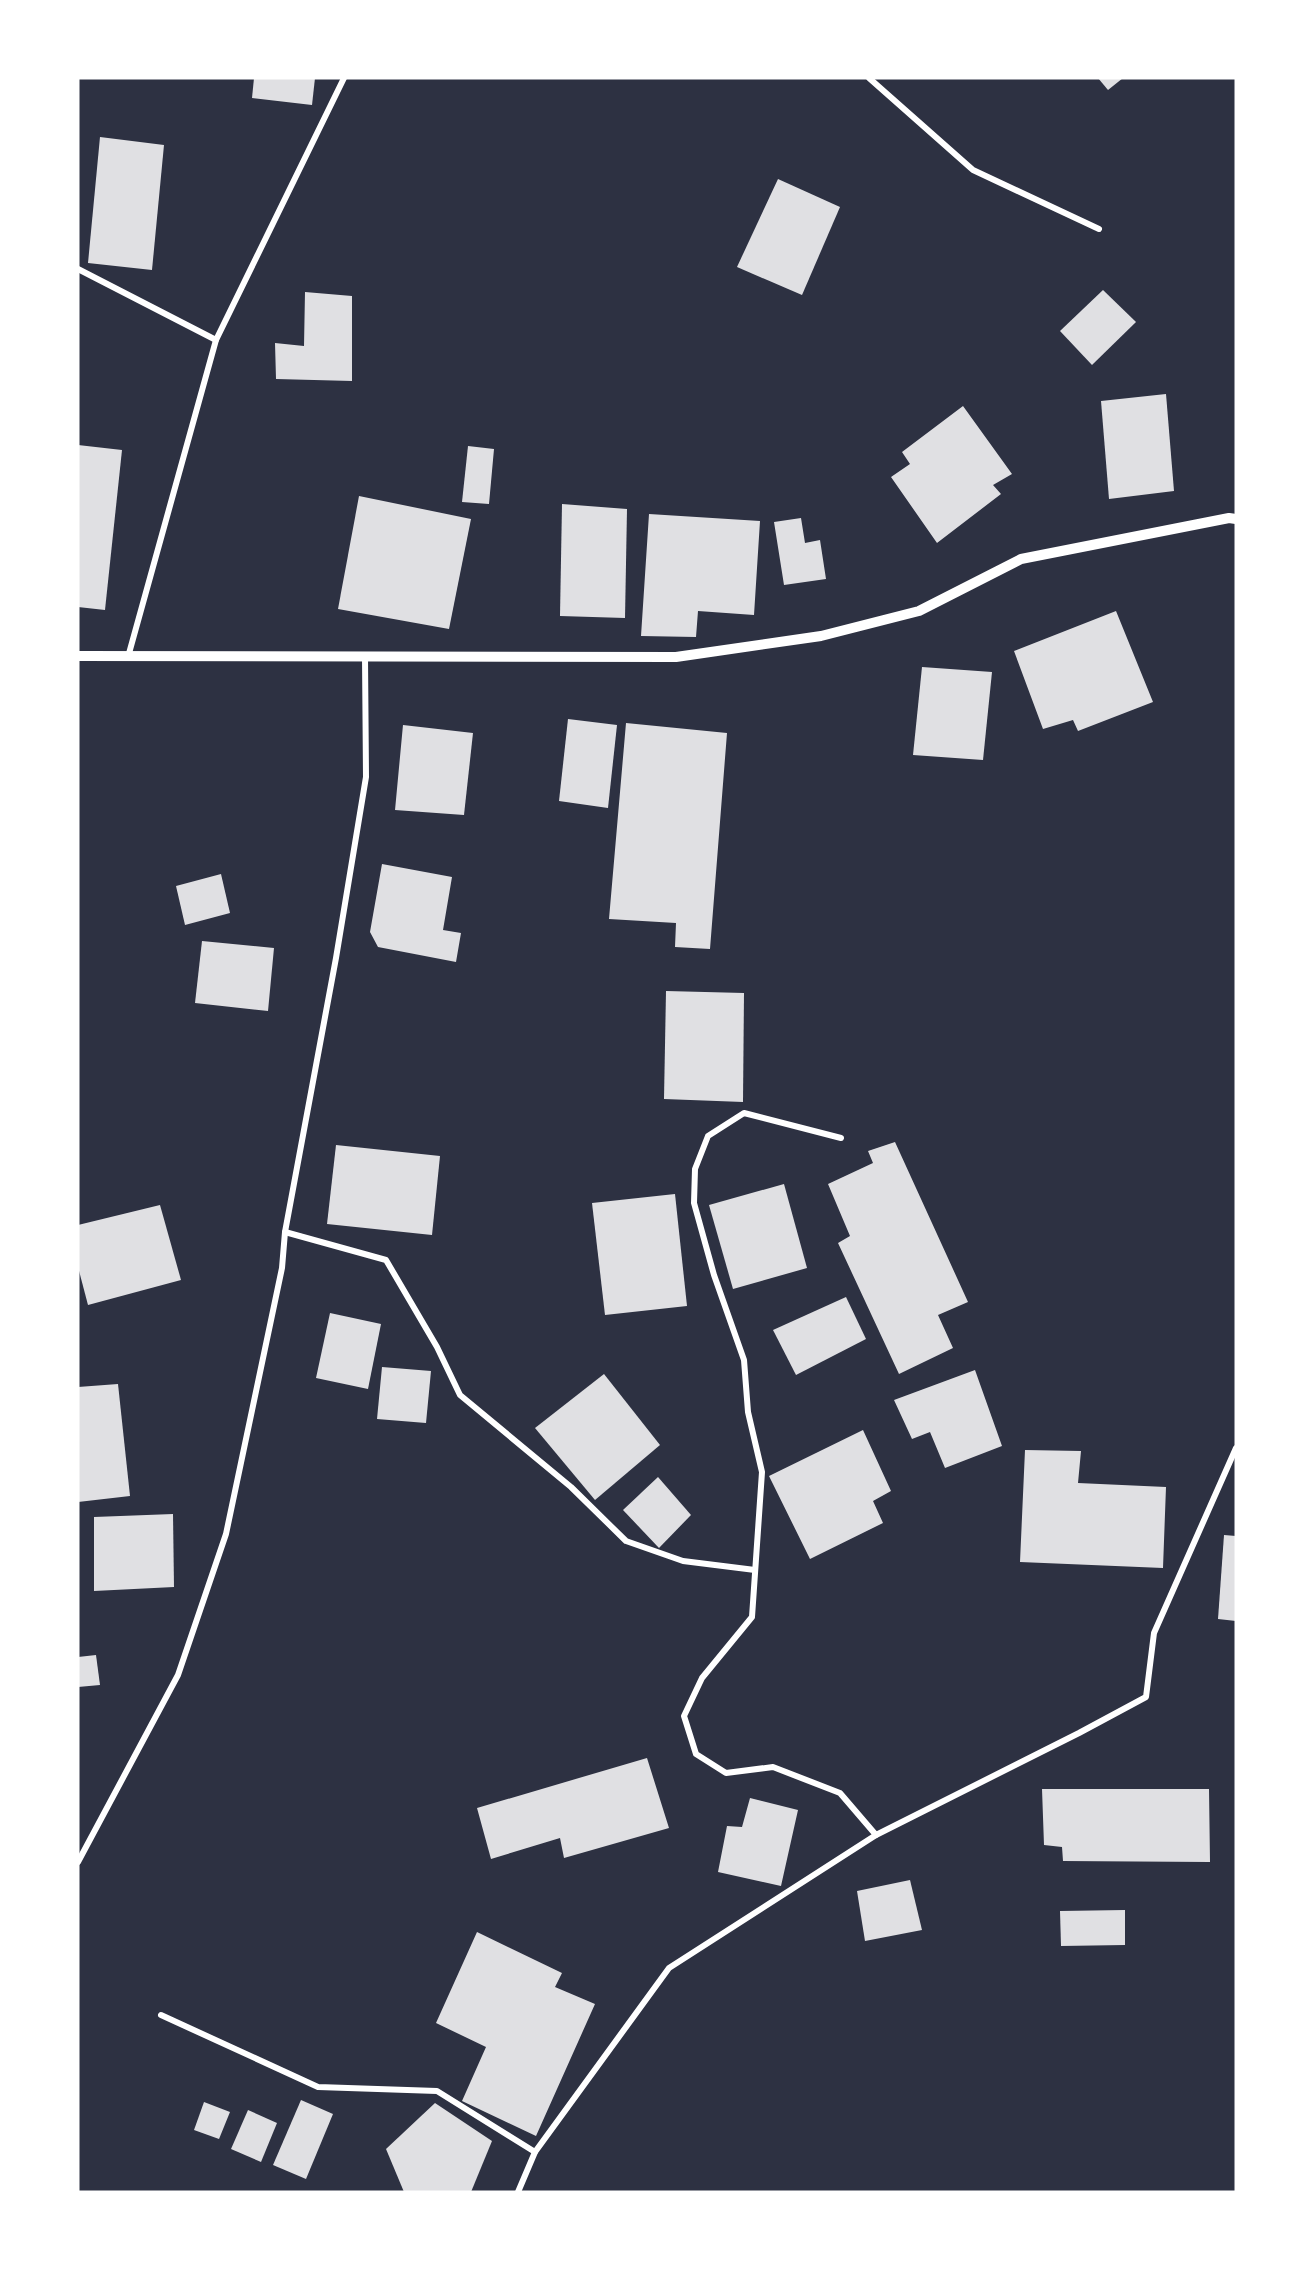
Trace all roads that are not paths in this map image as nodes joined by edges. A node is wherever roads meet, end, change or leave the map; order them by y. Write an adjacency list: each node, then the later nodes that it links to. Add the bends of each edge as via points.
1 (344, 78): 5 (street)
2 (869, 78): 3 (street, via 973,170)
3 (1099, 229)
4 (78, 268): 5 (street)
5 (216, 340): 8 (street)
6 (1234, 520): 9 (street, via 1021,559 919,611 821,636 676,657)
7 (78, 656): 8 (street)
8 (128, 657): 9 (street)
9 (365, 657): 11 (street, via 366,777)
10 (841, 1137): 13 (street, via 744,1113 708,1136 695,1169 694,1203 744,1360 748,1412 762,1472)
11 (285, 1232): 13 (street, via 386,1260 460,1395 571,1487 626,1541 683,1561); 15 (street, via 282,1268 226,1534 178,1675)
12 (1236, 1448): 14 (street, via 1154,1634 1146,1697)
13 (755, 1570): 14 (street, via 752,1617 702,1678 684,1716 696,1754 726,1773 773,1767 840,1793)
14 (876, 1835): 17 (street, via 669,1968)
15 (78, 1862)
16 (161, 2015): 17 (street, via 318,2087 437,2091)
17 (535, 2152): 18 (street)
18 (518, 2192)

